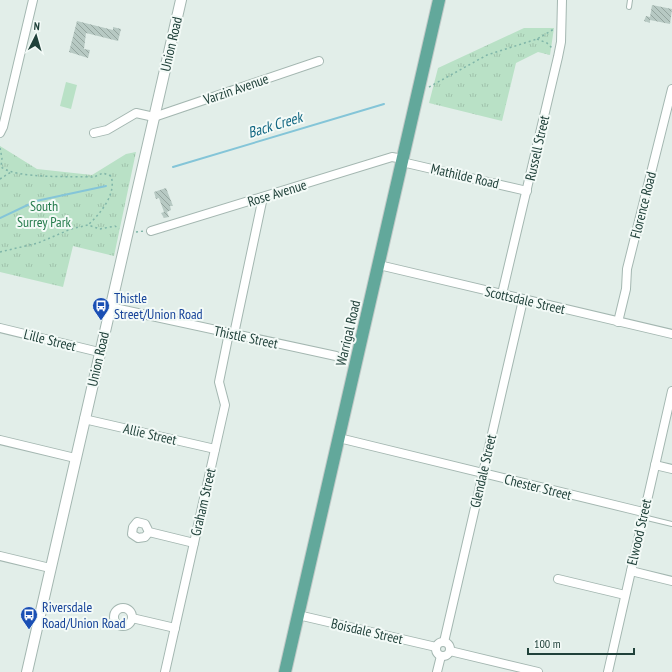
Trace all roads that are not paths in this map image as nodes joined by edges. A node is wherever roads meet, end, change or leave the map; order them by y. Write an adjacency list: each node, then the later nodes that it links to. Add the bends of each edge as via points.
1 (33, 0): 10 (street)
2 (181, 0): 9 (street, Union Road)
3 (439, 0): 12 (main road, Warrigal Road)
4 (562, 0): 13 (street, Russell Street, via 558,57)
5 (630, 0): 6 (lane)
6 (629, 7)
7 (318, 61): 9 (street, Varzin Avenue)
8 (672, 89): 20 (street, Florence Road, via 627,269 626,289)
9 (154, 117): 11 (street, via 136,114 107,130); 19 (street, Union Road)
10 (2, 130)
11 (94, 133)
12 (403, 160): 13 (street, Mathilde Road); 14 (street, Rose Avenue, via 392,157); 16 (main road, Warrigal Road)
13 (527, 191): 17 (street, Russell Street)
14 (263, 197): 15 (street, Rose Avenue); 22 (street, Graham Street)
15 (151, 231)
16 (379, 265): 17 (street, Scottsdale Street); 28 (main road, Warrigal Road)
17 (502, 294): 18 (street, Scottsdale Street)
18 (523, 300): 20 (street, Scottsdale Street); 34 (street, Glendale Street)
19 (110, 307): 22 (street, Thistle Street); 24 (street, Union Road)
20 (618, 322): 23 (street, Scottsdale Street)
21 (0, 328): 24 (street, Lille Street)
22 (232, 333): 25 (street, Thistle Street); 30 (street, Graham Street, via 219,382 225,405)
23 (672, 334)
24 (99, 352): 27 (street, Union Road)
25 (336, 356)
26 (672, 391): 32 (street, Elwood Street)
27 (84, 420): 30 (street, Allie Street); 31 (street, Union Road)
28 (339, 438): 34 (street, Chester Street); 45 (main road, Warrigal Road)
29 (0, 440): 31 (street)
30 (216, 449): 38 (street, Graham Street)
31 (75, 458): 40 (street, Union Road)
32 (655, 465): 33 (street); 35 (street, Elwood Street)
33 (672, 469)
34 (483, 473): 35 (street, Chester Street); 48 (street, Glendale Street)
35 (643, 515): 36 (lane); 41 (street, Elwood Street)
36 (672, 524)
37 (149, 532): 38 (street)
38 (194, 543): 47 (street, Graham Street)
39 (0, 556): 40 (street)
40 (50, 568): 52 (street, Union Road)
41 (631, 571): 43 (street); 44 (street, Elwood Street)
42 (558, 579): 44 (street)
43 (672, 581)
44 (625, 595): 57 (street, Elwood Street)
45 (298, 616): 49 (street, Boisdale Street); 54 (main road, Warrigal Road)
46 (132, 618): 47 (street)
47 (175, 628): 53 (street, Graham Street)
48 (444, 642): 49 (street); 50 (street)
49 (436, 647): 51 (street, via 437,654)
50 (450, 650): 51 (street, via 448,655); 56 (street)
51 (441, 656): 55 (street)
52 (27, 672)
53 (165, 672)
54 (285, 672)
55 (437, 672)
56 (538, 672)
57 (608, 672)

